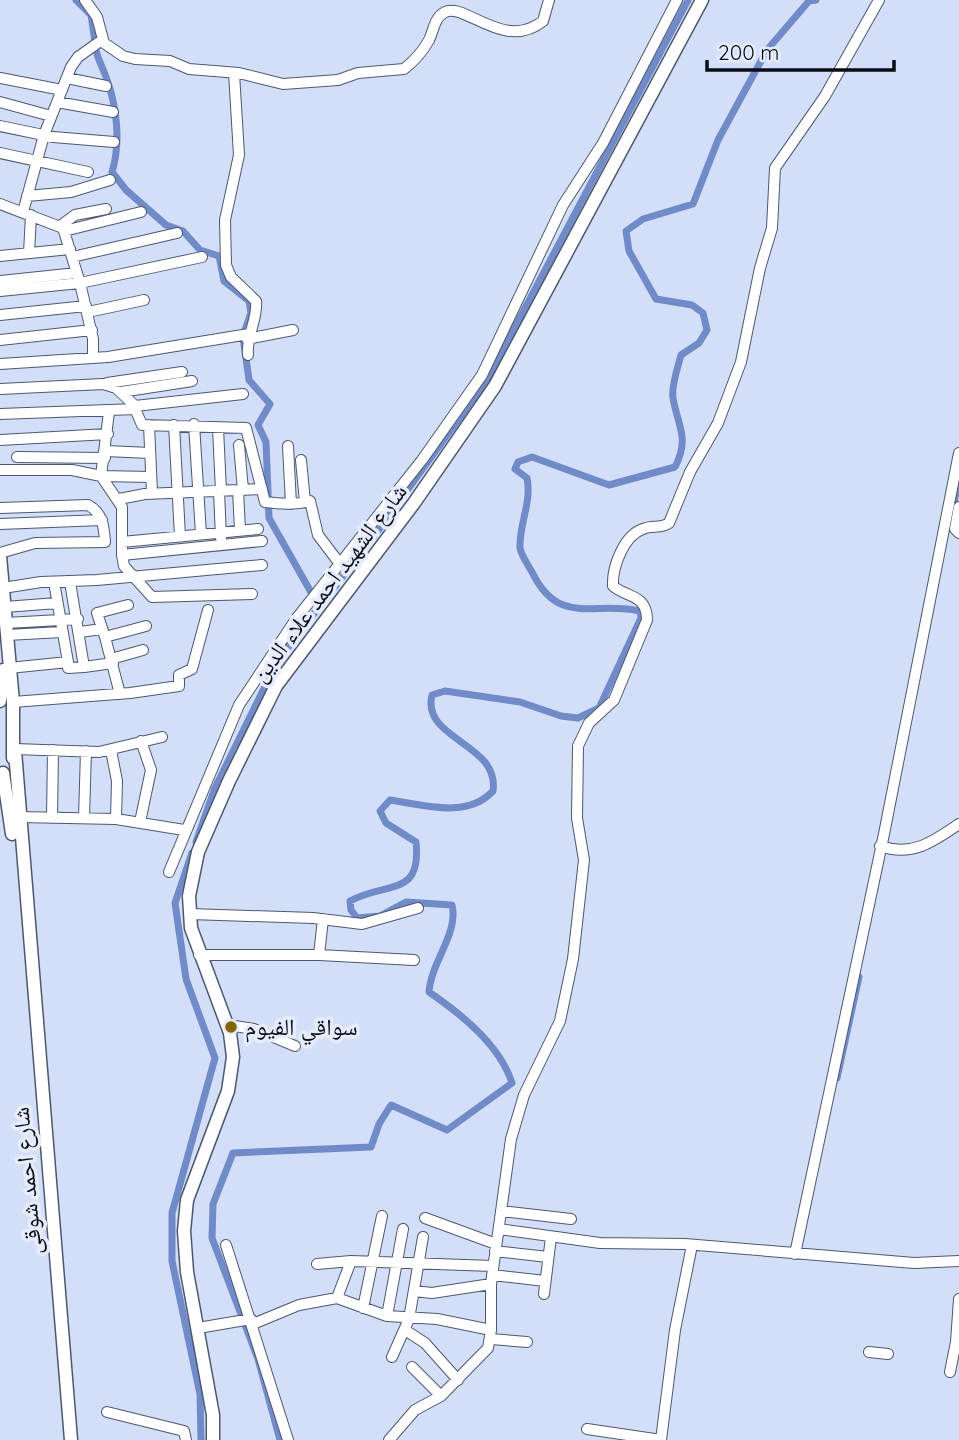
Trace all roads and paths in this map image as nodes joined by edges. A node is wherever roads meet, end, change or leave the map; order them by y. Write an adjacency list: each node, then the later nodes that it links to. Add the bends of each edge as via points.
1 (85, 0): 6 (street, via 97,18)
2 (549, 0): 7 (street, via 543,21 523,30 489,27 460,11 444,12 423,48 401,71 290,84)
3 (677, 0): 99 (street, via 603,143 560,212 484,371)
4 (702, 0): 141 (main road, شارع الشهيد احمد علاء الدين, via 472,423 265,705 198,852 188,896)
5 (879, 0): 148 (street, via 825,96 775,168 772,228 741,362 718,423 690,472 669,523 632,534 619,558 613,586 637,597 645,606 647,620 614,700 589,723 580,739 577,818 583,871 571,968 560,1021 533,1074 514,1127)
6 (102, 40): 7 (street, via 135,59); 9 (street, via 78,57)
7 (234, 73): 42 (street, via 239,155 225,220 225,261 231,277 256,301)
8 (0, 78): 11 (street)
9 (67, 78): 10 (street); 11 (street)
10 (106, 86)
11 (62, 90): 13 (street)
12 (0, 102): 15 (street)
13 (57, 103): 14 (street); 15 (street)
14 (113, 112)
15 (51, 116): 17 (street)
16 (0, 125): 17 (street)
17 (44, 135): 18 (street); 20 (street)
18 (114, 142)
19 (0, 153): 20 (street)
20 (36, 159): 21 (street); 23 (street)
21 (88, 172)
22 (110, 180): 23 (street, via 71,192)
23 (27, 196): 27 (street)
24 (0, 204): 27 (street)
25 (106, 209): 28 (street, via 75,215)
26 (141, 212): 28 (street)
27 (27, 214): 28 (street); 31 (street)
28 (62, 228): 30 (street)
29 (177, 233): 30 (street)
30 (71, 253): 31 (street); 34 (street)
31 (29, 254): 32 (street)
32 (0, 256)
33 (202, 257): 34 (street)
34 (78, 278): 35 (street); 36 (street); 38 (street)
35 (0, 282)
36 (0, 291)
37 (144, 300): 38 (street)
38 (87, 309): 39 (street); 40 (street)
39 (0, 315)
40 (92, 330): 43 (street); 45 (street)
41 (293, 330): 42 (street)
42 (248, 337): 44 (street); 45 (street)
43 (0, 340)
44 (248, 355)
45 (93, 358): 46 (street)
46 (0, 364)
47 (183, 372): 49 (street)
48 (192, 382): 51 (street)
49 (103, 384): 50 (street); 51 (street)
50 (0, 389)
51 (121, 391): 53 (street)
52 (243, 394): 53 (street)
53 (136, 408): 54 (street); 57 (street, via 139,423)
54 (109, 412): 55 (street); 60 (street)
55 (0, 414)
56 (194, 424): 58 (street); 59 (street); 78 (street)
57 (149, 425): 58 (street); 65 (street)
58 (174, 425): 79 (street)
59 (218, 428): 75 (street, via 249,430); 77 (street)
60 (108, 434): 61 (street); 67 (street)
61 (16, 439): 62 (street); 68 (street)
62 (0, 440)
63 (239, 445): 76 (street)
64 (288, 446): 83 (street)
65 (150, 453): 67 (street); 74 (street)
66 (959, 453): 71 (street)
67 (105, 455): 68 (street); 73 (street)
68 (18, 457): 70 (street)
69 (301, 460): 82 (street)
70 (19, 468): 72 (street); 73 (street)
71 (958, 468): 138 (street)
72 (0, 470)
73 (102, 476): 74 (street); 81 (street)
74 (151, 477): 80 (street)
75 (261, 489): 76 (street); 83 (street, via 269,503)
76 (241, 490): 77 (street); 89 (street)
77 (220, 491): 78 (street); 90 (street)
78 (198, 492): 79 (street); 92 (street)
79 (177, 493): 80 (street); 93 (street)
80 (152, 494): 81 (street)
81 (120, 499): 94 (street)
82 (305, 502): 83 (street); 99 (street, via 311,502 318,535)
83 (292, 504)
84 (959, 507): 91 (street, via 955,529)
85 (0, 508): 86 (street, via 88,505)
86 (102, 520): 87 (street); 97 (street, via 105,542 36,542)
87 (0, 524)
88 (258, 529): 89 (street)
89 (240, 530): 90 (street)
90 (220, 533): 92 (street); 96 (street)
91 (959, 533)
92 (201, 534): 93 (street)
93 (180, 536): 94 (street)
94 (122, 541): 98 (street)
95 (262, 541): 96 (street)
96 (221, 545): 98 (street)
97 (0, 554): 104 (main road)
98 (122, 555): 101 (street)
99 (340, 564): 137 (street, via 296,619 239,705)
100 (262, 565): 101 (street)
101 (133, 576): 103 (street); 105 (street, via 152,597)
102 (54, 582): 103 (street); 104 (street); 106 (street)
103 (70, 582): 110 (street)
104 (3, 588): 108 (main road)
105 (252, 594)
106 (57, 603): 108 (street); 111 (street)
107 (128, 606): 116 (street, via 97,613)
108 (5, 607): 113 (main road)
109 (208, 610): 122 (street, via 192,669 179,675 179,686)
110 (78, 619): 111 (street); 115 (street)
111 (60, 621): 113 (street); 114 (street)
112 (146, 626): 116 (street)
113 (4, 629): 114 (street); 121 (main road); 123 (main road)
114 (62, 632): 119 (street)
115 (80, 632): 116 (street); 120 (street)
116 (104, 633): 118 (street)
117 (143, 650): 118 (street)
118 (112, 661): 120 (street); 122 (street)
119 (68, 663): 120 (street, via 68,668); 121 (street)
120 (84, 667)
121 (9, 668): 123 (main road)
122 (120, 694): 123 (street)
123 (4, 702): 126 (main road, شارع احمد شوقى, via 14,719)
124 (162, 737): 125 (street)
125 (141, 741): 128 (street); 135 (street, via 151,770)
126 (15, 750): 127 (street); 130 (main road, via 12,765); 131 (main road, شارع احمد شوقى)
127 (53, 750): 129 (street); 132 (street)
128 (111, 750): 129 (street); 134 (street, via 117,781)
129 (86, 751): 133 (street)
130 (1, 773): 190 (main road, شارع احمد شوقى, via 10,821)
131 (19, 817): 132 (street); 191 (main road, شارع احمد شوقى)
132 (52, 818): 133 (street)
133 (84, 818): 134 (street)
134 (116, 819): 135 (street)
135 (140, 822): 137 (street)
136 (959, 824): 138 (street, via 911,851)
137 (184, 830): 139 (street)
138 (884, 847): 159 (street)
139 (169, 872)
140 (418, 908): 142 (street, via 371,924)
141 (190, 914): 142 (street); 143 (main road, شارع الشهيد احمد علاء الدين)
142 (323, 919): 144 (street)
143 (199, 955): 144 (street); 146 (main road, شارع الشهيد احمد علاء الدين)
144 (319, 955): 145 (street)
145 (414, 960)
146 (228, 1025): 147 (street, via 254,1029); 177 (main road, شارع الشهيد احمد علاء الدين, via 231,1081 197,1169 185,1215 186,1261)
147 (295, 1046)
148 (501, 1211): 151 (street); 153 (street)
149 (382, 1216): 163 (street)
150 (425, 1218): 158 (street)
151 (571, 1219)
152 (403, 1229): 165 (street)
153 (499, 1229): 155 (street); 158 (street)
154 (423, 1237): 166 (street)
155 (551, 1237): 157 (street); 160 (street)
156 (226, 1245): 176 (street)
157 (692, 1245): 159 (street); 196 (street)
158 (496, 1248): 160 (street); 167 (street)
159 (795, 1254): 162 (street, via 914,1263)
160 (548, 1256): 168 (street)
161 (351, 1261): 163 (street); 164 (street); 171 (street)
162 (959, 1261)
163 (373, 1262): 165 (street); 173 (street)
164 (317, 1264)
165 (396, 1264): 166 (street); 174 (street)
166 (419, 1265): 167 (street); 169 (street)
167 (492, 1275): 168 (street); 169 (street, via 432,1293); 179 (street)
168 (545, 1281): 170 (street)
169 (414, 1291): 175 (street)
170 (544, 1294)
171 (337, 1298): 173 (street); 176 (street)
172 (959, 1299): 185 (street)
173 (363, 1308): 174 (street)
174 (387, 1316): 175 (street)
175 (409, 1319): 178 (street); 179 (street, via 437,1320)
176 (247, 1321): 177 (street); 194 (street)
177 (198, 1328): 193 (main road, شارع الشهيد احمد علاء الدين)
178 (405, 1330): 183 (street); 186 (street, via 425,1343)
179 (491, 1335): 180 (street); 186 (street, via 482,1357)
180 (527, 1342)
181 (869, 1352): 182 (street)
182 (888, 1354)
183 (392, 1357)
184 (412, 1367): 187 (street)
185 (950, 1372)
186 (458, 1380): 187 (street)
187 (441, 1396): 195 (street, via 415,1410)
188 (107, 1412): 192 (street, via 184,1431)
189 (587, 1429): 196 (street)
190 (65, 1440)
191 (71, 1440)
192 (186, 1440)
193 (213, 1440)
194 (288, 1440)
195 (389, 1440)
196 (661, 1440)

